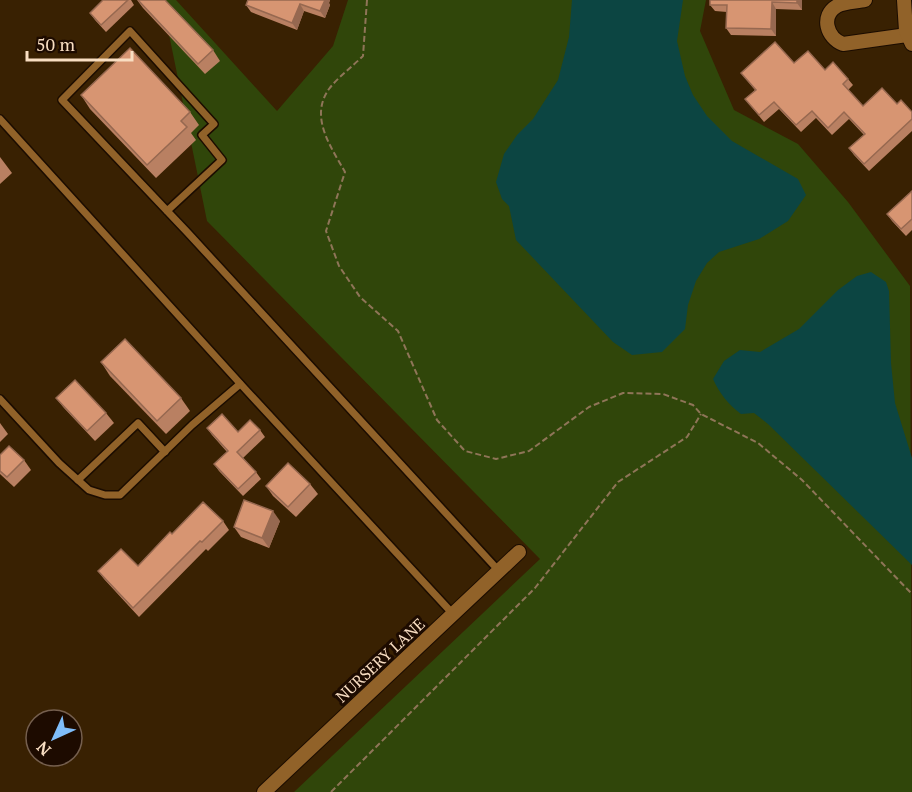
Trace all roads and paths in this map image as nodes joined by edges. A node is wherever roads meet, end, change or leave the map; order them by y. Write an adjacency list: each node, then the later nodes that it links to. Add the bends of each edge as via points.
1 (367, 0): 9 (path, via 363,56 329,90 319,114 325,136 345,172 326,231 339,266 360,297 398,331 436,420 465,451 496,459 529,451 589,407 622,393 663,394 693,405)
2 (865, 0): 4 (street, via 838,5 831,11 827,22 834,41 843,44)
3 (904, 0): 4 (street)
4 (910, 40)
5 (0, 118): 7 (lane)
6 (167, 211): 6 (lane, via 62,100 130,31 214,124 202,135 222,159); 13 (lane)
7 (240, 384): 10 (lane); 15 (lane)
8 (0, 399): 11 (lane)
9 (702, 414): 14 (path, via 758,443 802,480); 17 (path, via 687,437 618,482 534,588)
10 (165, 452): 11 (lane, via 120,495 89,490); 11 (lane, via 138,423)
11 (78, 480)
12 (519, 552): 13 (street, NURSERY LANE)
13 (499, 571): 15 (street, NURSERY LANE)
14 (912, 594)
15 (453, 614): 16 (street, NURSERY LANE)
16 (264, 792)
17 (331, 792)

